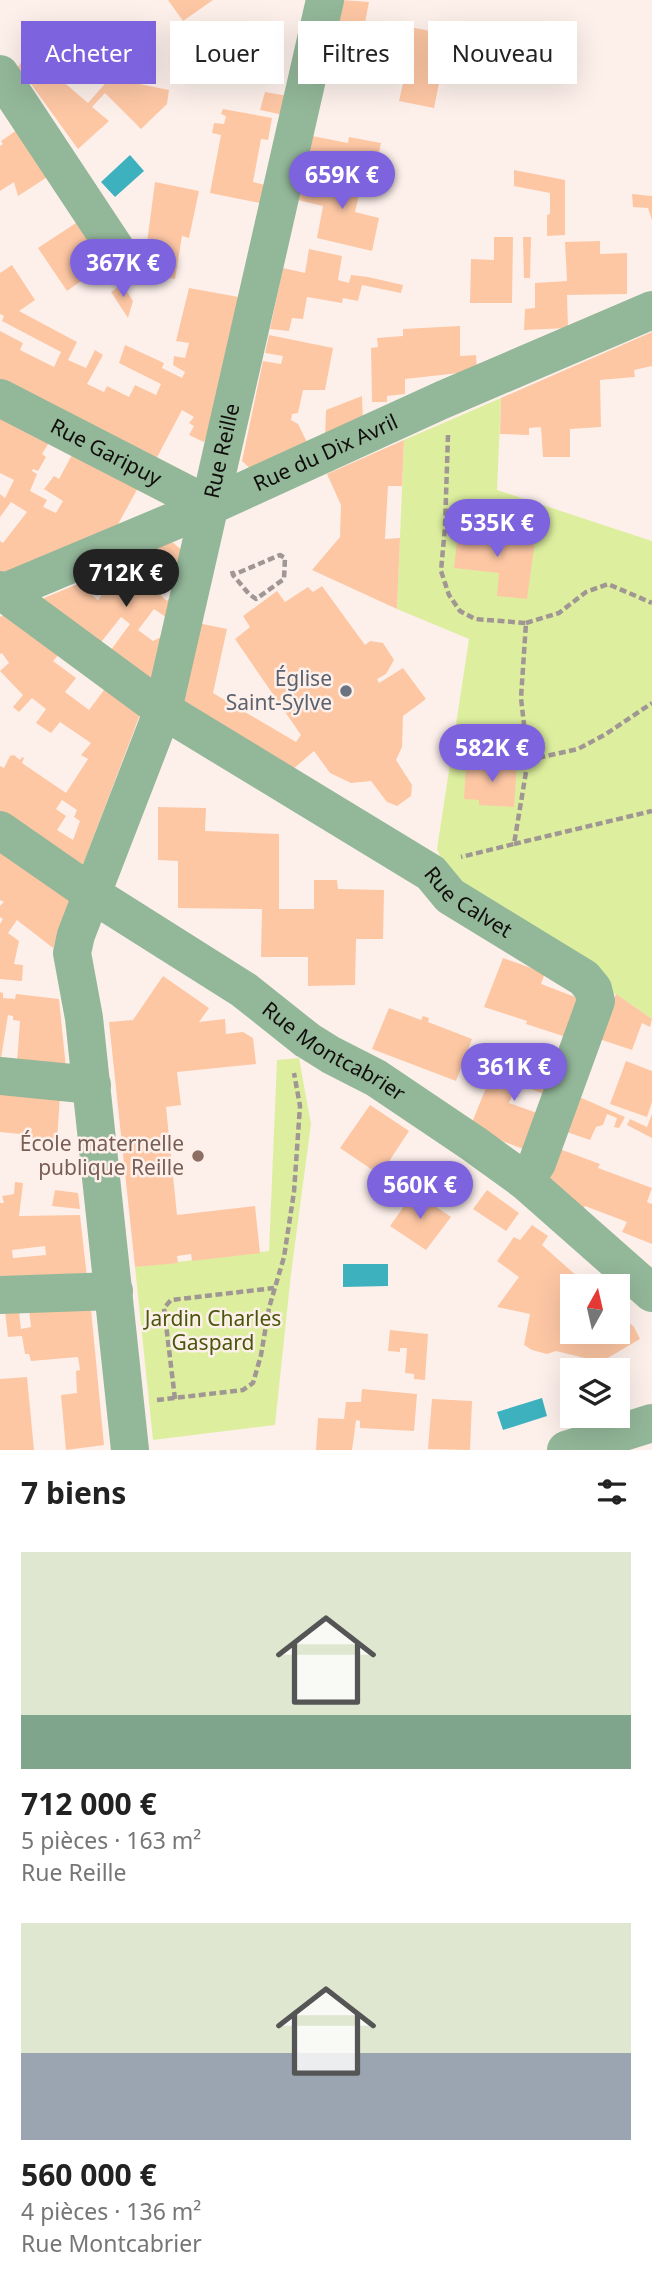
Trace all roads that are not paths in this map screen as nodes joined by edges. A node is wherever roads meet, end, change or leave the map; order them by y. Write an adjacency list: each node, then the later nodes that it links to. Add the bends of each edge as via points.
1 (325, 0): 6 (street, Rue Reille)
2 (0, 74): 3 (street)
3 (123, 260)
4 (652, 310): 6 (street, Rue du Dix Avril)
5 (0, 398): 6 (street, Rue Garipuy)
6 (211, 506): 7 (street, Rue du Dix Avril); 8 (street, Rue Reille)
7 (1, 592): 8 (street, Rue Calvet)
8 (163, 710): 10 (street, Rue Reille); 13 (street, Rue Calvet, via 431,873 450,896 584,978 593,989 596,1001 537,1163)
9 (0, 830): 10 (street, Rue Montcabrier)
10 (92, 894): 12 (street, Rue Reille, via 72,953); 13 (street, Rue Montcabrier, via 244,990 307,1040 376,1078)
11 (0, 1076): 12 (street)
12 (92, 1085): 14 (street, Rue Reille)
13 (525, 1181): 15 (street, Rue Montcabrier)
14 (114, 1292): 16 (street); 18 (street, Rue Reille)
15 (652, 1293)
16 (0, 1295)
17 (652, 1423): 19 (street)
18 (130, 1450)
19 (566, 1450)

